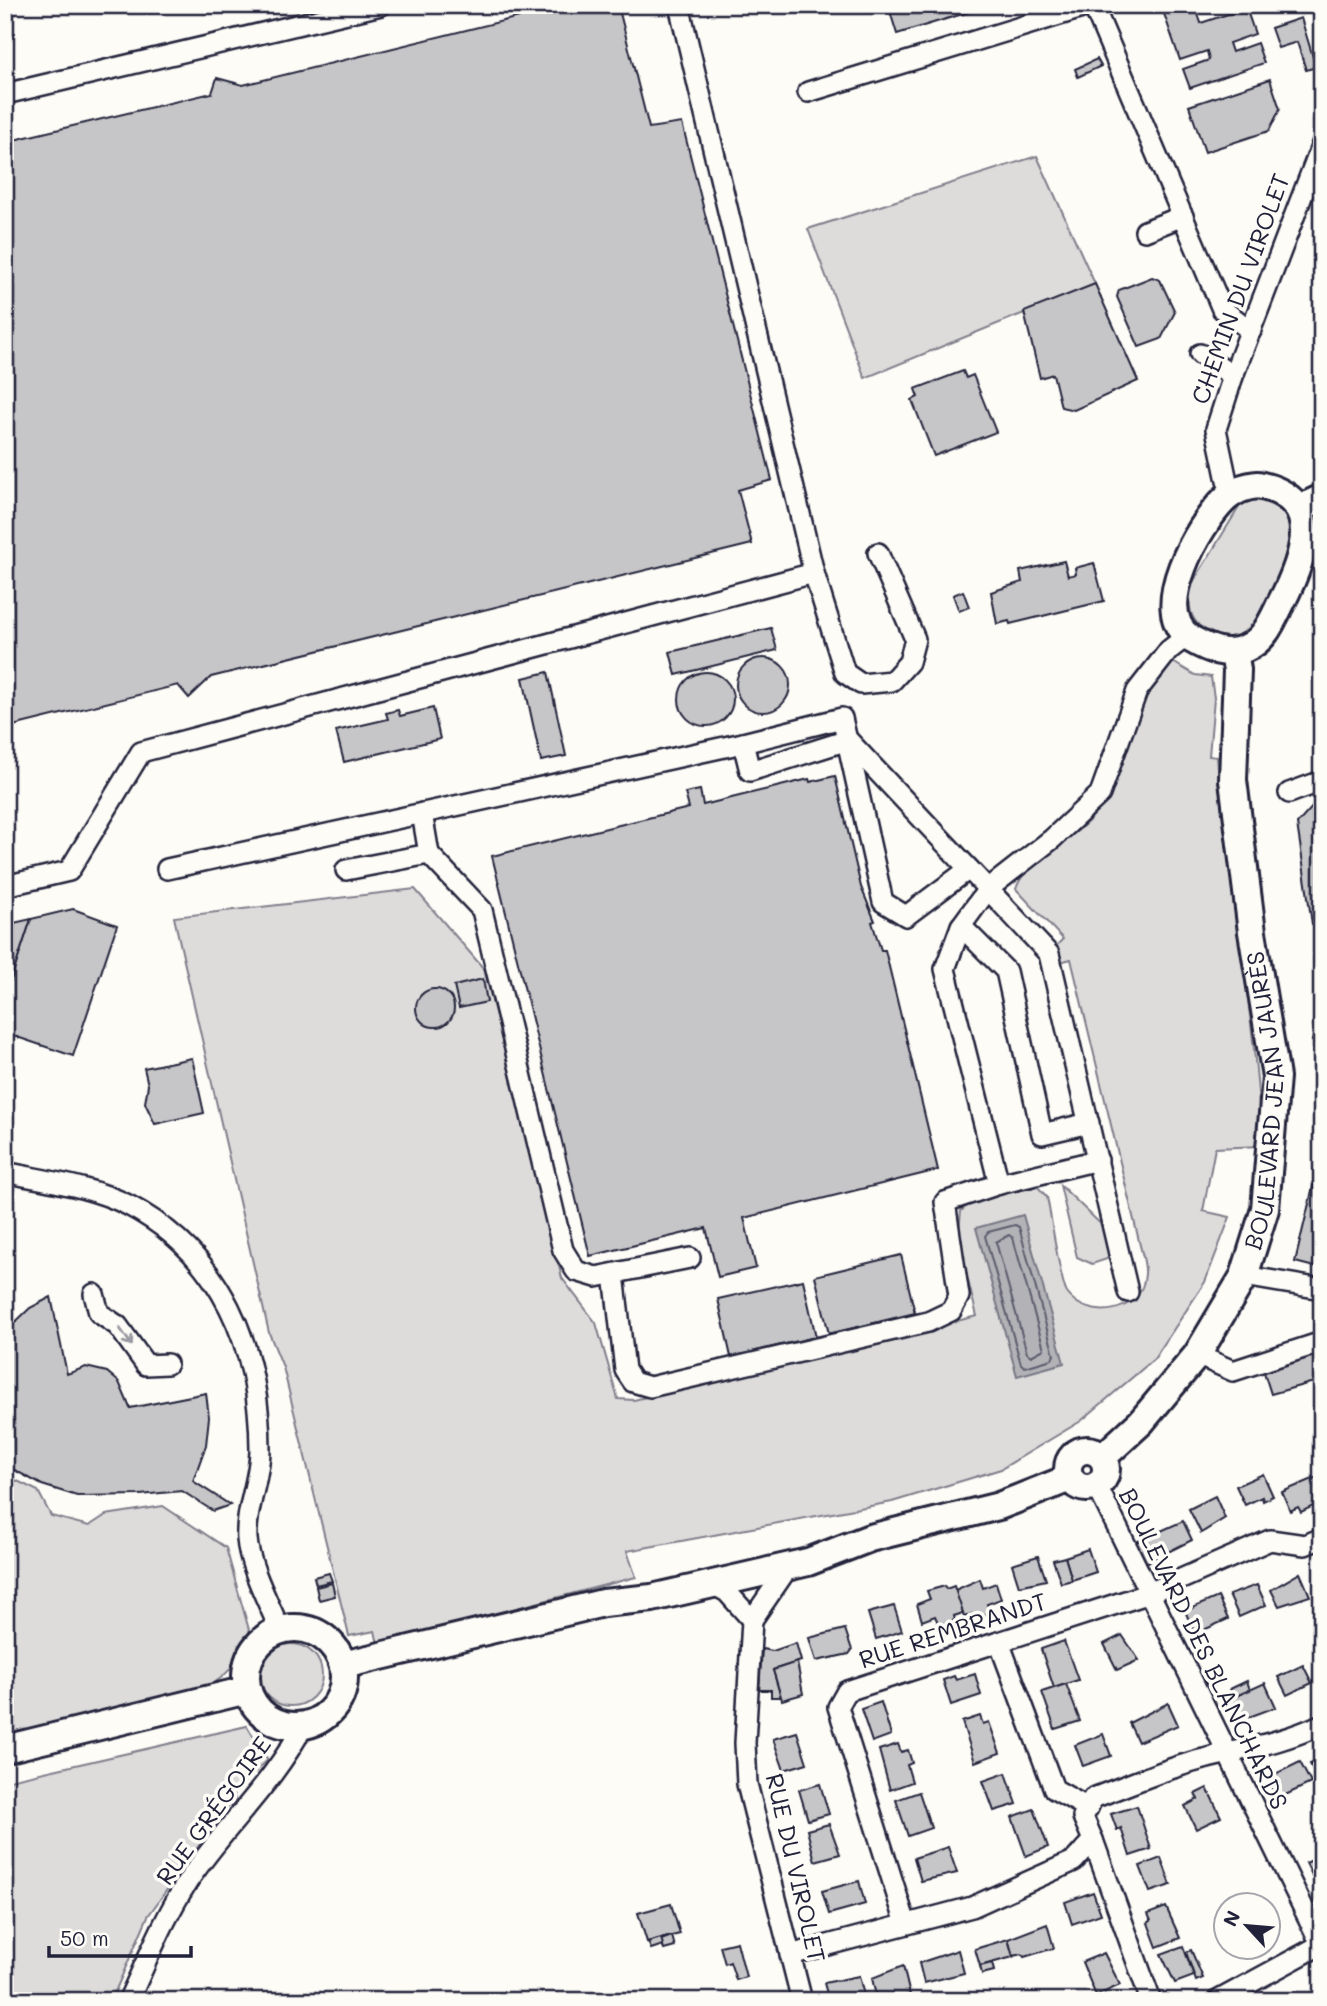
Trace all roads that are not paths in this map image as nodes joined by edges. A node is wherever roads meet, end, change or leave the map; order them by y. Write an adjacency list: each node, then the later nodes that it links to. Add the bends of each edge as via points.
1 (381, 5): 5 (street)
2 (678, 5): 15 (street)
3 (1093, 5): 4 (street); 7 (street)
4 (808, 92)
5 (5, 94)
6 (1322, 144): 9 (street, CHEMIN DU VIROLET)
7 (1183, 216): 8 (street); 9 (street, via 1222,309)
8 (1145, 231)
9 (1251, 331): 11 (street, CHEMIN DU VIROLET)
10 (1200, 354): 11 (street)
11 (1233, 376): 12 (street, CHEMIN DU VIROLET, via 1216,429 1227,481)
12 (1234, 492): 13 (main road, via 1258,485); 16 (main road, via 1211,517 1176,581 1175,613)
13 (1310, 503): 17 (main road, via 1303,520 1304,544 1265,635)
14 (878, 553): 15 (street, via 915,639 909,662 892,681 861,684 845,673)
15 (814, 573): 27 (street, via 141,752 69,872)
16 (1186, 636): 17 (main road, via 1206,648); 28 (street, via 1137,691 1100,794)
17 (1234, 652): 36 (main road, BOULEVARD JEAN JAURÈS, via 1233,780 1276,1077 1265,1209)
18 (848, 740): 19 (street, via 842,718); 19 (street, via 750,771); 25 (street); 25 (street, via 883,902 906,916)
19 (743, 743): 22 (street)
20 (1322, 781): 21 (street)
21 (1289, 793)
22 (422, 813): 23 (street); 24 (street)
23 (429, 854): 26 (street); 35 (street, via 482,910 563,1251 576,1271 596,1277)
24 (167, 869)
25 (969, 869): 28 (street)
26 (346, 870)
27 (5, 886)
28 (988, 889): 29 (street); 30 (street, via 1049,954)
29 (961, 926): 30 (street, via 1006,971 1042,1134); 33 (street, via 945,969)
30 (1090, 1123): 31 (street)
31 (1098, 1160): 33 (street); 38 (street)
32 (5, 1172): 53 (street, via 89,1190 129,1206 172,1236 211,1275 240,1325 250,1362 260,1453 247,1539)
33 (999, 1184): 35 (street, via 945,1202 959,1296 951,1311 928,1322 676,1381 650,1387 633,1382 625,1370)
34 (690, 1258): 35 (street)
35 (614, 1274)
36 (1244, 1276): 37 (street); 41 (main road, BOULEVARD JEAN JAURÈS)
37 (1322, 1289)
38 (1128, 1292)
39 (94, 1294): 42 (street, one-way to 42, via 99,1313 118,1326 146,1365)
40 (1316, 1344): 41 (street, via 1233,1371)
41 (1197, 1355): 43 (main road, BOULEVARD JEAN JAURÈS, via 1141,1422)
42 (167, 1364)
43 (1103, 1457): 44 (main road, via 1086,1450 1075,1454 1068,1465); 45 (main road, via 1106,1476)
44 (1070, 1478): 45 (main road, via 1079,1486); 46 (main road, via 999,1506)
45 (1097, 1486): 50 (street, BOULEVARD DES BLANCHARDS)
46 (870, 1538): 48 (main road); 51 (main road, via 805,1545 741,1559 668,1578)
47 (1322, 1538): 50 (street, RUE REMBRANDT, via 1306,1545 1270,1540)
48 (789, 1566): 49 (main road); 52 (street)
49 (713, 1584): 51 (main road); 52 (street, via 727,1592)
50 (1147, 1594): 54 (street, RUE REMBRANDT); 60 (street, BOULEVARD DES BLANCHARDS)
51 (603, 1603): 55 (main road)
52 (752, 1620): 65 (street, RUE DU VIROLET, via 747,1784)
53 (280, 1630): 55 (main road, via 308,1629 324,1636); 56 (main road, via 257,1646 249,1659)
54 (999, 1642): 61 (street, via 1054,1790); 63 (street, RUE REMBRANDT, via 847,1691 838,1707)
55 (344, 1665): 58 (main road, via 343,1690 337,1703 328,1714)
56 (247, 1690): 58 (main road, via 264,1716 278,1724); 59 (main road)
57 (1322, 1724): 60 (street, via 1291,1739)
58 (303, 1726): 66 (street, RUE GRÉGOIRE, via 285,1761 189,1881)
59 (5, 1749)
60 (1228, 1756): 61 (street, via 1204,1759 1093,1798); 64 (street, BOULEVARD DES BLANCHARDS)
61 (1088, 1808): 62 (street, via 1083,1817)
62 (1093, 1840): 63 (street, via 1074,1861 1051,1872 972,1907); 68 (street)
63 (906, 1924): 65 (street)
64 (1322, 1945): 69 (street)
65 (790, 1955): 67 (street, RUE DU VIROLET)
66 (128, 2001)
67 (802, 2001)
68 (1151, 2001)
69 (1217, 2001)

